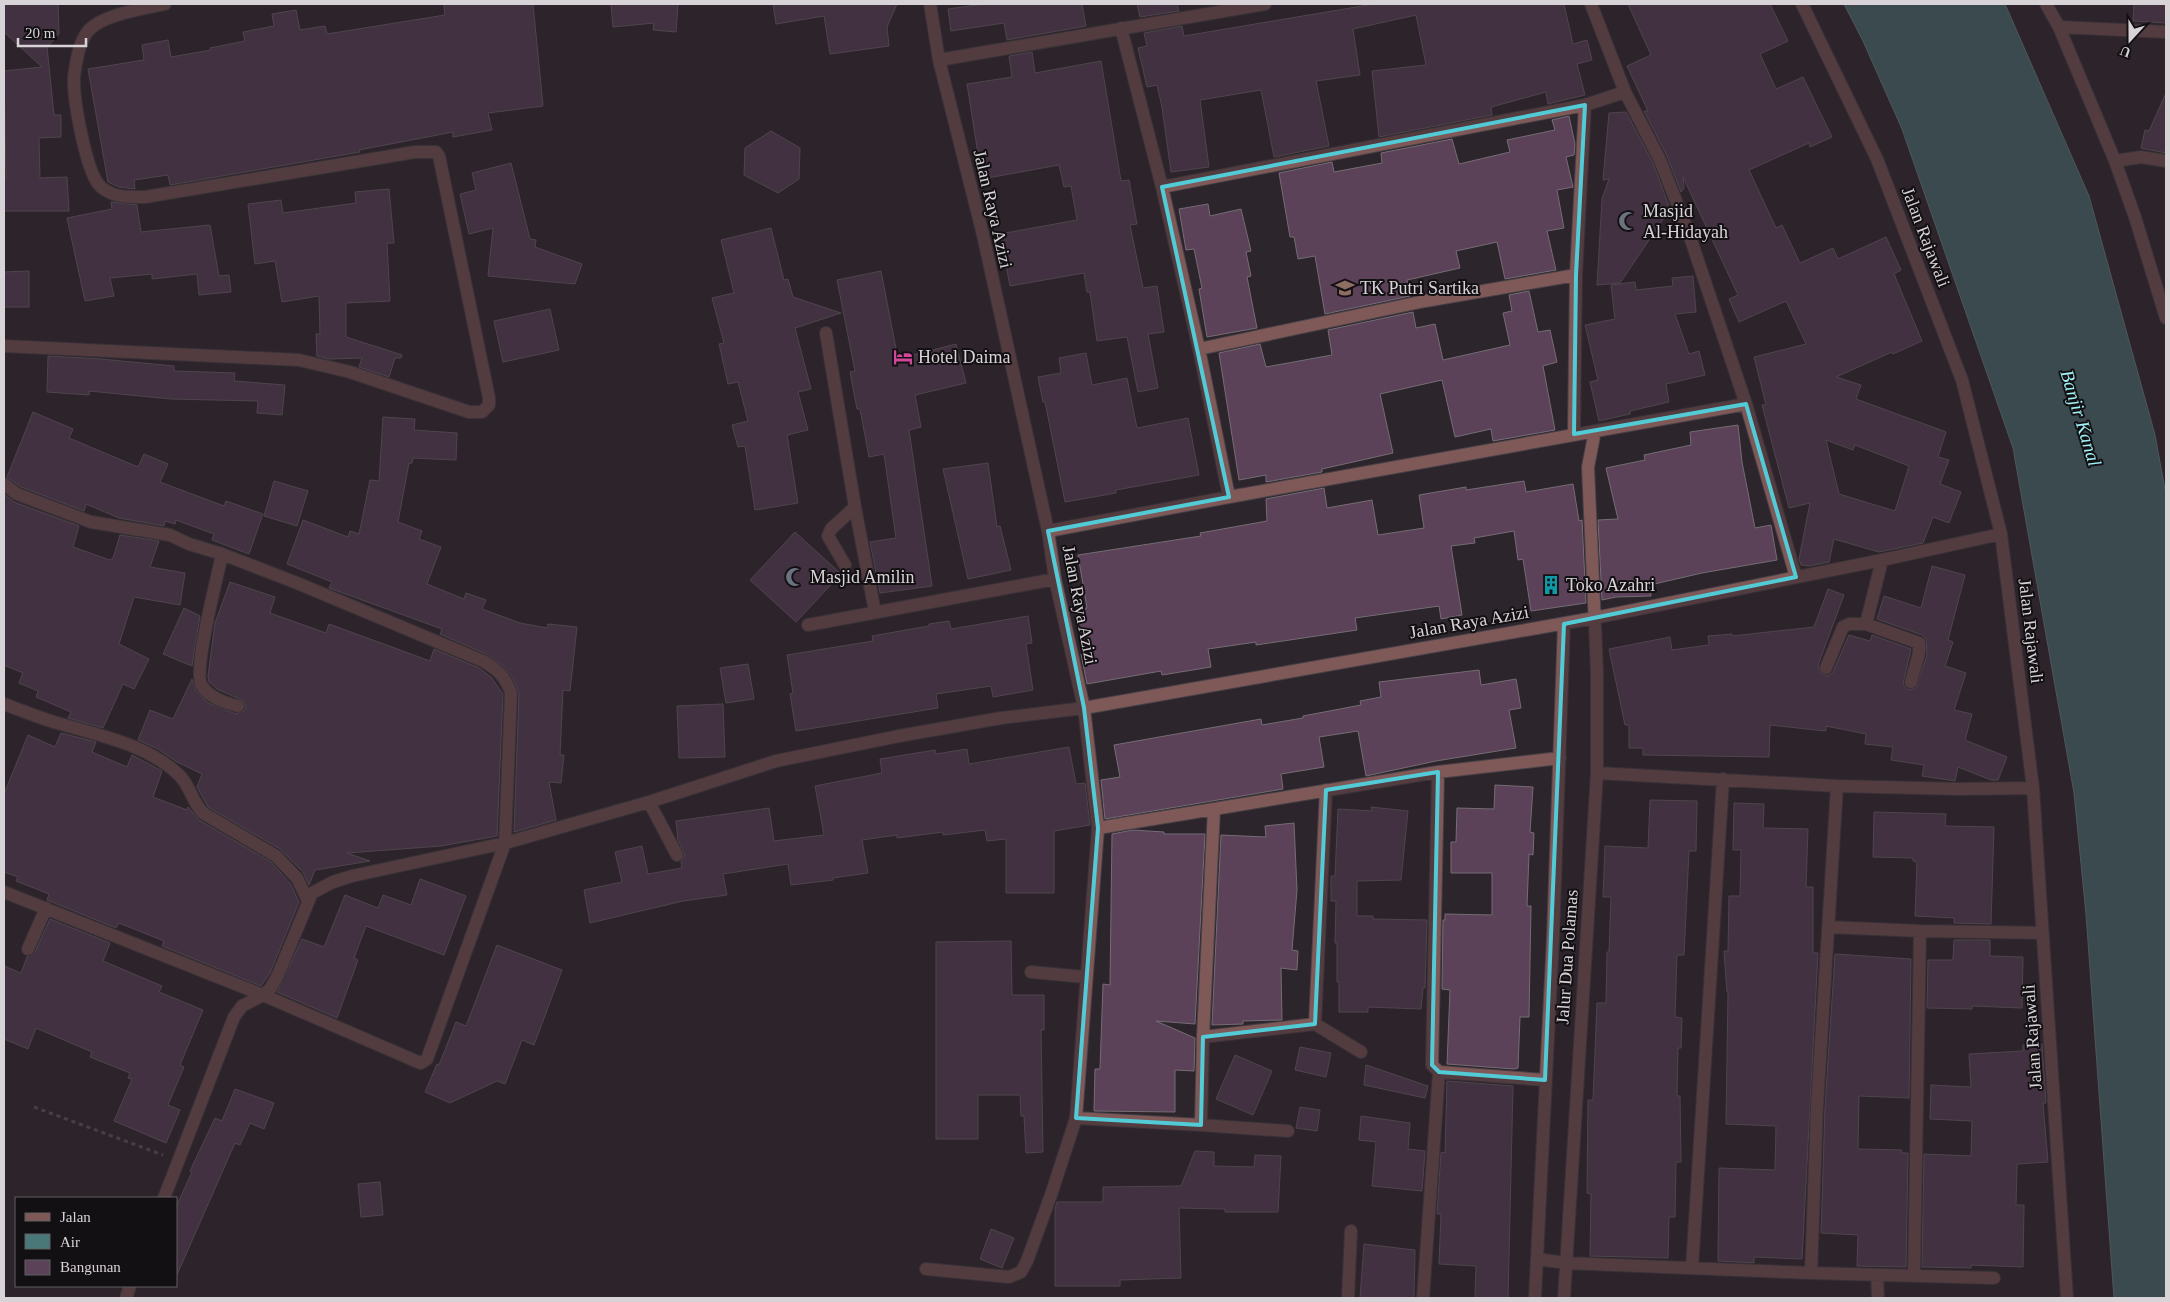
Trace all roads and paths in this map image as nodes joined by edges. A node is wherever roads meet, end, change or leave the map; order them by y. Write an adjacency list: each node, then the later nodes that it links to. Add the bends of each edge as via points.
1 (165, 4): 19 (street, via 106,19 88,30 82,42 74,79 76,101 86,158 99,186 123,197 145,197 415,152 436,152 489,398 487,409 469,412 350,372 300,360)
2 (930, 4): 10 (street, Jalan Raya Azizi)
3 (1265, 4): 8 (street)
4 (1591, 4): 11 (street)
5 (1802, 4): 28 (street, Jalan Rajawali, via 1877,160 1962,380)
6 (2046, 4): 7 (street)
7 (2059, 27): 9 (street); 13 (street)
8 (1121, 28): 10 (street); 15 (street)
9 (2166, 32)
10 (939, 60): 27 (street, Jalan Raya Azizi, via 983,236)
11 (1625, 92): 12 (street); 21 (street, via 1660,160 1689,234)
12 (1585, 105): 15 (street); 16 (street)
13 (2115, 161): 14 (street, via 2141,157); 17 (street)
14 (2166, 161)
15 (1162, 187): 20 (street)
16 (1576, 275): 20 (street, via 1425,301); 23 (street)
17 (2165, 310)
18 (826, 333): 26 (street)
19 (4, 346)
20 (1199, 349): 25 (street)
21 (1746, 404): 22 (street); 32 (street)
22 (1594, 431): 23 (street); 35 (street, Jalur Dua Polamas, via 1588,467)
23 (1574, 434): 25 (street)
24 (4, 484): 29 (street, via 17,494 91,522 170,536)
25 (1229, 496): 27 (street)
26 (855, 507): 31 (street, via 828,536); 34 (street)
27 (1048, 531): 33 (street, Jalan Raya Azizi)
28 (2001, 534): 30 (street, Jalan Raya Azizi); 49 (street, Jalan Rajawali)
29 (222, 554): 42 (street, via 198,676 209,694); 54 (street, via 315,590 496,669 511,693)
30 (1882, 560): 32 (street, Jalan Raya Azizi); 37 (street)
31 (845, 565)
32 (1796, 577): 35 (street, Jalan Raya Azizi)
33 (1055, 579): 34 (street); 43 (street, Jalan Raya Azizi)
34 (875, 612): 38 (street)
35 (1594, 618): 36 (street, Jalan Raya Azizi); 46 (street, Jalur Dua Polamas)
36 (1564, 624): 43 (street, Jalan Raya Azizi); 44 (street, Jalur Dua Polamas)
37 (1866, 624): 39 (street, via 1843,627); 40 (street, via 1919,643)
38 (808, 625)
39 (1826, 668)
40 (1911, 682)
41 (4, 704): 57 (street, via 140,749 170,766 182,777 195,806 276,856 297,878)
42 (238, 706)
43 (1084, 708): 51 (street, via 918,732 776,761); 53 (street)
44 (1560, 758): 45 (street); 70 (street, Jalur Dua Polamas)
45 (1438, 772): 50 (street); 69 (street, via 1430,1056 1432,1065)
46 (1597, 773): 47 (street); 79 (street, Jalur Dua Polamas)
47 (1723, 779): 48 (street); 80 (street)
48 (1837, 786): 49 (street, via 1959,790); 59 (street)
49 (2033, 788): 61 (street, Jalan Rajawali)
50 (1326, 790): 52 (street); 66 (street)
51 (650, 802): 54 (street); 55 (street)
52 (1214, 809): 53 (street); 67 (street)
53 (1098, 828): 64 (street)
54 (505, 843): 57 (street, via 352,876 317,889); 65 (street, via 425,1062 418,1062)
55 (678, 855)
56 (4, 892): 58 (street)
57 (308, 901): 65 (street, via 277,977)
58 (46, 908): 62 (street); 65 (street)
59 (1828, 927): 60 (street); 82 (street)
60 (1920, 931): 61 (street); 84 (street)
61 (2043, 933): 91 (street, Jalan Rajawali)
62 (28, 949)
63 (1031, 972): 64 (street)
64 (1085, 977): 72 (street)
65 (263, 995): 75 (street, via 237,1011)
66 (1315, 1024): 67 (street); 68 (street)
67 (1203, 1037): 73 (street)
68 (1361, 1052)
69 (1439, 1072): 70 (street); 87 (street)
70 (1545, 1080): 78 (street, Jalur Dua Polamas)
71 (34, 1107): 75 (path)
72 (1076, 1118): 73 (street); 81 (street, via 1021,1272 1010,1277)
73 (1201, 1125): 74 (street)
74 (1288, 1131)
75 (178, 1160): 76 (street)
76 (164, 1197)
77 (1351, 1231): 86 (street)
78 (1537, 1259): 79 (street); 88 (street, Jalur Dua Polamas)
79 (1566, 1263): 80 (street); 89 (street, Jalur Dua Polamas)
80 (1692, 1268): 82 (street)
81 (926, 1269)
82 (1811, 1273): 83 (street)
83 (1877, 1276): 84 (street); 90 (street)
84 (1914, 1276): 85 (street)
85 (1994, 1278)
86 (1348, 1298)
87 (1423, 1298)
88 (1534, 1298)
89 (1564, 1298)
90 (1878, 1298)
91 (2067, 1298)

